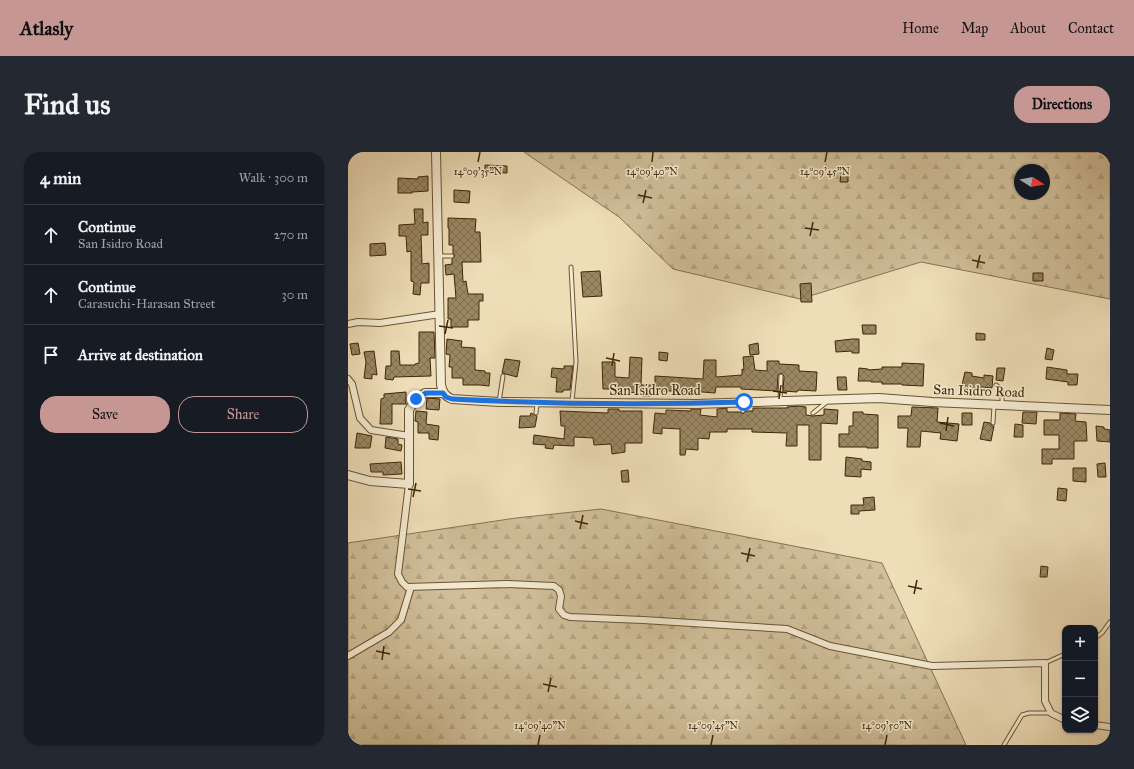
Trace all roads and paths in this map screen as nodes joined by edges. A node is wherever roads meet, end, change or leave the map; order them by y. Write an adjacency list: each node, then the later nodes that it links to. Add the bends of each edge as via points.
1 (436, 152): 2 (street)
2 (438, 256): 3 (lane); 5 (street)
3 (452, 256)
4 (570, 267): 16 (lane, via 576,362)
5 (440, 314): 6 (street); 11 (street)
6 (348, 324)
7 (503, 376): 13 (lane)
8 (781, 376): 15 (lane)
9 (348, 379): 22 (street, via 352,384 360,418 372,430)
10 (996, 385): 17 (lane, via 1001,390)
11 (443, 393): 13 (street, San Isidro Road, via 452,399); 22 (street, via 426,393 416,399 409,410)
12 (830, 400): 15 (street, San Isidro Road); 17 (street, San Isidro Road, via 879,398); 20 (lane)
13 (499, 402): 14 (street, San Isidro Road)
14 (537, 402): 16 (street, San Isidro Road); 19 (lane)
15 (780, 402): 16 (street, San Isidro Road, via 743,406)
16 (572, 403)
17 (998, 404): 18 (street, San Isidro Road); 21 (lane)
18 (1110, 410)
19 (536, 413)
20 (813, 413)
21 (993, 422)
22 (409, 436): 24 (street)
23 (348, 475): 24 (street, via 370,481)
24 (409, 484): 25 (street, via 398,574 402,582)
25 (411, 587): 29 (street, via 401,620 389,632); 30 (street, via 507,584 554,586 561,596 559,609 570,617 788,629 830,646 932,666)
26 (1110, 622): 27 (lane)
27 (1098, 636)
28 (1062, 655): 30 (lane)
29 (348, 656)
30 (1045, 663): 31 (street, via 1044,701)
31 (1051, 713): 32 (street); 35 (lane, via 1022,715)
32 (1062, 718)
33 (1098, 725): 34 (street)
34 (1110, 727)
35 (1004, 745)

